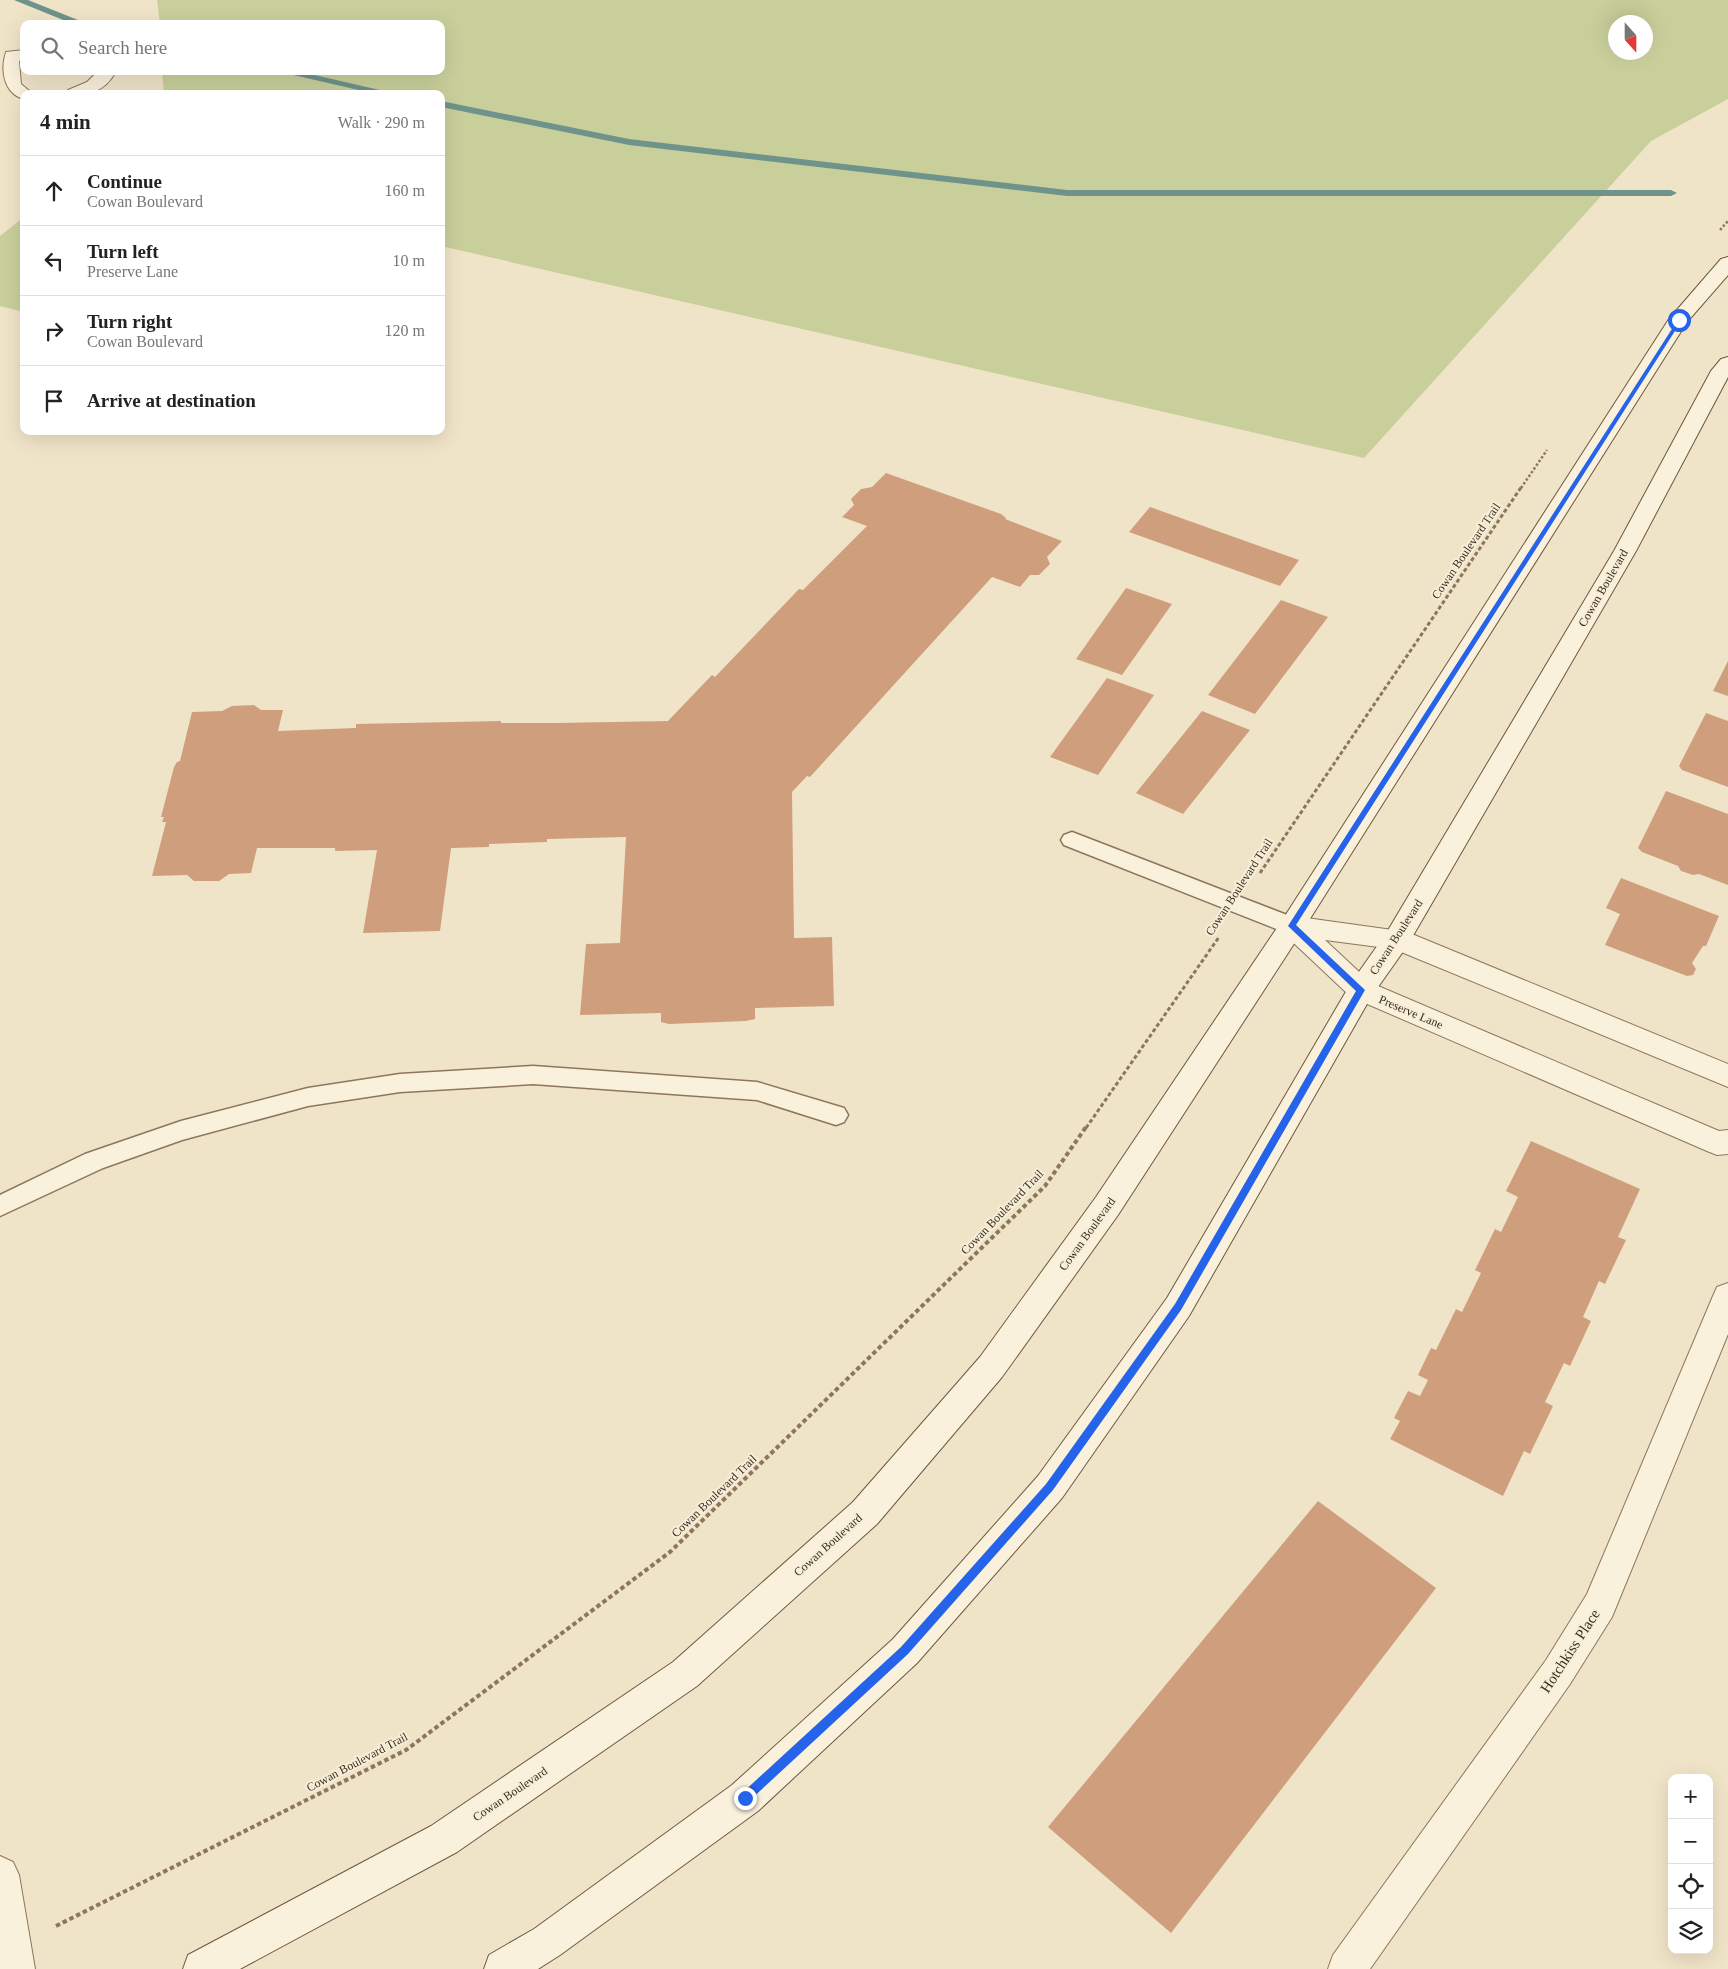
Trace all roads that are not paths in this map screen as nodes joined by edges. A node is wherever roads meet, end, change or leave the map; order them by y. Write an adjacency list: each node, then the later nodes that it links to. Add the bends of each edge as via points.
1 (12, 56): 4 (main road, via 11,84)
2 (106, 75): 3 (main road)
3 (85, 90)
4 (20, 93)
5 (1728, 263): 8 (main road, Cowan Boulevard, via 1679,320)
6 (1728, 363): 9 (main road, Cowan Boulevard, via 1625,551)
7 (1072, 840): 8 (lane)
8 (1292, 926): 9 (main road); 10 (main road, Preserve Lane); 18 (main road, Cowan Boulevard, via 1107,1206 997,1359 865,1512 685,1674 444,1839)
9 (1397, 939): 10 (main road, Cowan Boulevard); 11 (main road)
10 (1361, 990): 13 (main road, Preserve Lane, via 1717,1143); 19 (main road, Cowan Boulevard, via 1178,1307 1050,1487 905,1651 745,1798 547,1942)
11 (1728, 1076)
12 (836, 1115): 14 (lane, via 748,1090 533,1075 400,1084 308,1097 181,1132 94,1161)
13 (1728, 1142)
14 (0, 1206)
15 (1728, 1296): 20 (main road, Hotchkiss Place, via 1600,1604 1558,1672)
16 (0, 1875): 17 (main road)
17 (16, 1969)
18 (202, 1969)
19 (503, 1969)
20 (1346, 1969)

